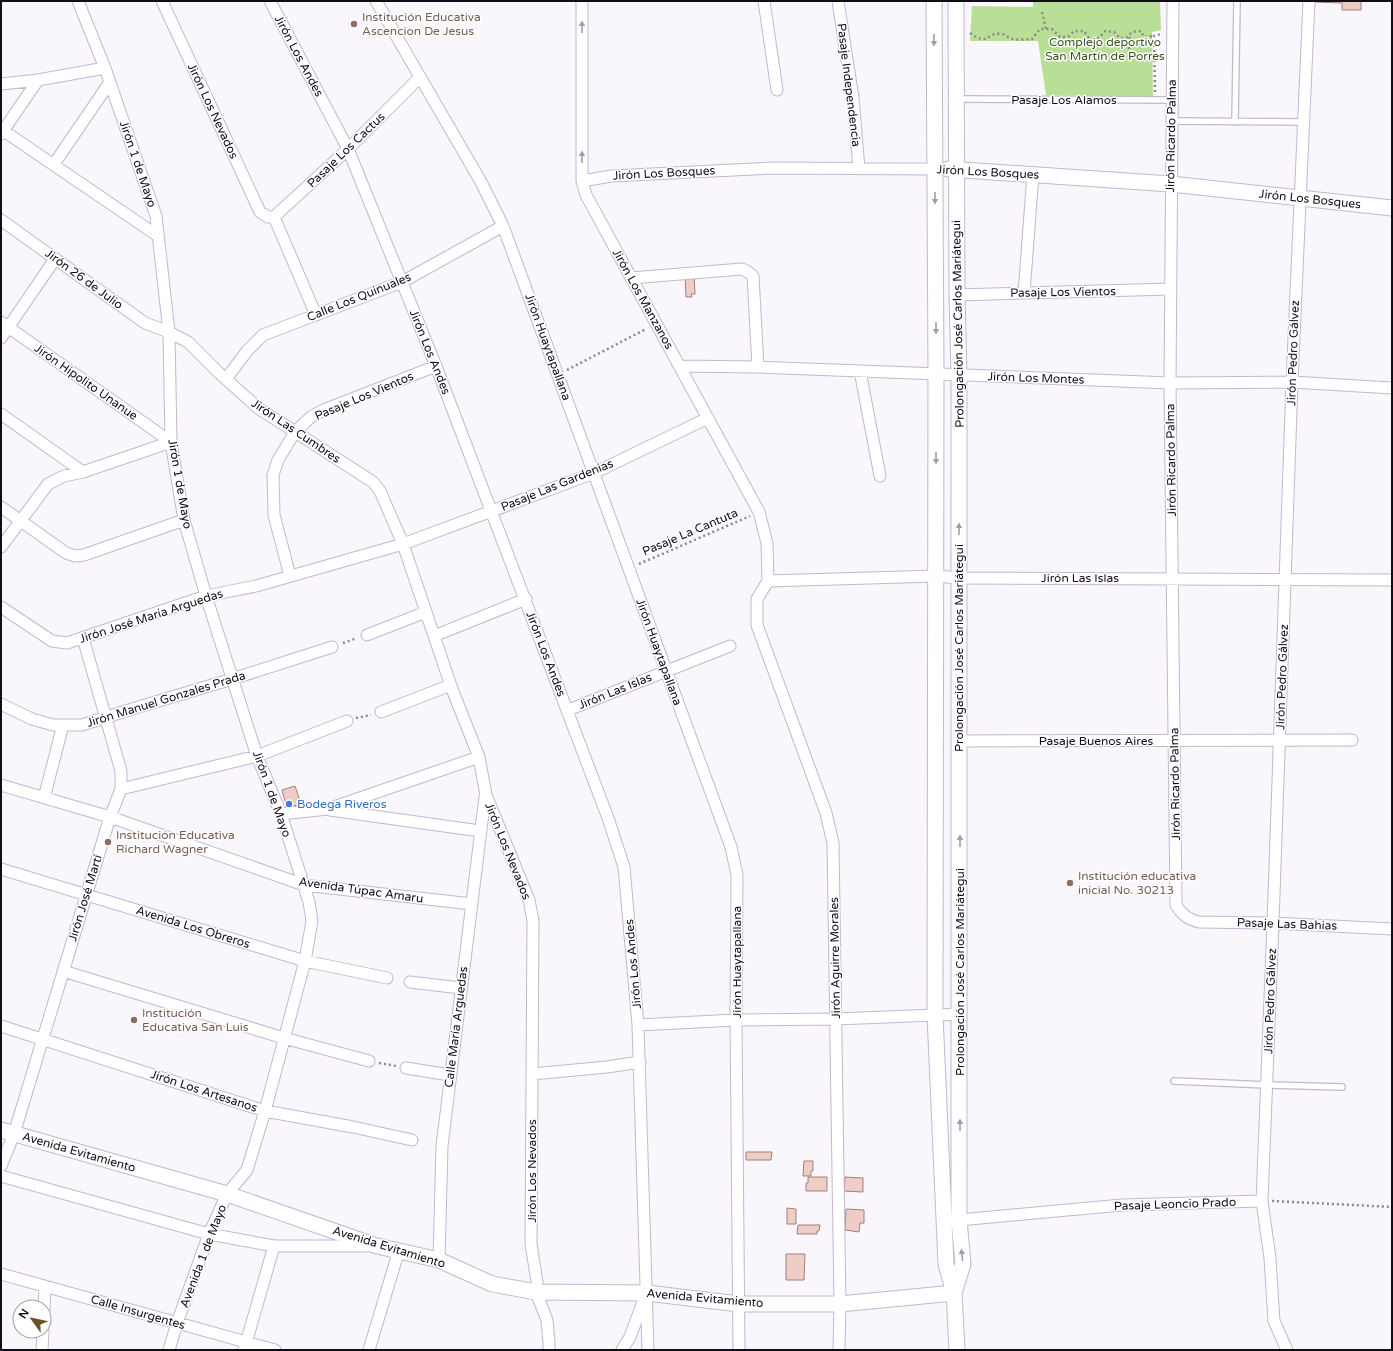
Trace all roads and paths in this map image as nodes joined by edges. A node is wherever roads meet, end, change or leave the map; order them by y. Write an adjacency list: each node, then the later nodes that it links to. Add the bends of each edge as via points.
1 (78, 1): 20 (street, Jirón 1 de Mayo)
2 (162, 1): 43 (street, Jirón Los Nevados, via 260,212)
3 (270, 1): 33 (street, Jirón Los Andes)
4 (376, 1): 21 (street, Jirón Huaytapallana)
5 (582, 1): 39 (street, Jirón Los Manzanos, one-way to 5)
6 (764, 1): 25 (street)
7 (838, 1): 35 (street, Pasaje Independencia, via 853,98)
8 (934, 1): 37 (street, Prolongación José Carlos Mariátegui, one-way to 37)
9 (956, 1): 26 (street, Prolongación José Carlos Mariátegui)
10 (1173, 1): 28 (street, Jirón Ricardo Palma)
11 (1237, 1): 30 (lane)
12 (1309, 1): 31 (street, Jirón Pedro Gálvez)
13 (1042, 12): 15 (path)
14 (1162, 27): 18 (path, via 1162,34)
15 (1046, 29): 16 (path, via 1040,29 1032,38 1021,40 1003,34 978,39); 17 (path, via 1052,29 1060,38 1068,37 1074,31 1084,31 1089,38 1099,38 1105,31 1114,32 1120,38 1126,38)
16 (967, 30)
17 (1130, 34): 18 (path, via 1141,31 1144,37); 19 (path)
18 (1154, 36): 27 (path)
19 (1129, 49)
20 (105, 68): 22 (street); 23 (street, Jirón 1 de Mayo)
21 (420, 77): 33 (street, Pasaje Los Cactus); 45 (street, Jirón Huaytapallana, via 481,182)
22 (38, 80): 24 (street); 32 (street)
23 (110, 82): 34 (street); 46 (street, Jirón 1 de Mayo, via 156,216)
24 (1, 84)
25 (777, 90)
26 (956, 99): 27 (lane, Pasaje Los Alamos); 36 (street, Prolongación José Carlos Mariátegui)
27 (1155, 100): 28 (lane, Pasaje Los Alamos)
28 (1172, 100): 29 (street, Jirón Ricardo Palma)
29 (1171, 121): 30 (lane); 40 (street, Jirón Ricardo Palma)
30 (1235, 122): 31 (lane)
31 (1303, 122): 41 (street, Jirón Pedro Gálvez)
32 (2, 131): 34 (street)
33 (348, 149): 43 (street, Pasaje Los Cactus); 49 (street, Jirón Los Andes)
34 (54, 164): 46 (street)
35 (859, 169): 37 (street, Jirón Los Bosques); 39 (street, Jirón Los Bosques, via 773,168 612,176)
36 (956, 169): 37 (street, Jirón Los Bosques); 38 (street, Jirón Los Bosques); 52 (street, Prolongación José Carlos Mariátegui)
37 (935, 170): 62 (street, Prolongación José Carlos Mariátegui, one-way to 62)
38 (1033, 174): 40 (street, Jirón Los Bosques); 51 (street)
39 (582, 181): 48 (street, Jirón Los Manzanos, via 586,195)
40 (1171, 184): 41 (street, Jirón Los Bosques); 50 (street, Jirón Ricardo Palma)
41 (1300, 198): 42 (street, Jirón Los Bosques); 66 (street, Jirón Pedro Gálvez)
42 (1392, 208)
43 (271, 217): 53 (street, Jirón Los Nevados)
44 (1, 220): 47 (street, Jirón 26 de Julio)
45 (502, 226): 49 (street, Calle Los Quinuales); 63 (street, Jirón Huaytapallana)
46 (158, 236): 56 (street, Jirón 1 de Mayo)
47 (55, 259): 55 (street); 56 (street, Jirón 26 de Julio, via 145,323)
48 (631, 278): 54 (street, Jirón Los Manzanos); 60 (street, via 742,269 748,272 753,276)
49 (402, 282): 53 (street, Calle Los Quinuales); 58 (street, Jirón Los Andes)
50 (1170, 289): 51 (street, Pasaje Los Vientos); 67 (street, Jirón Ricardo Palma)
51 (1024, 293): 52 (street, Pasaje Los Vientos)
52 (957, 294): 64 (street, Prolongación José Carlos Mariátegui)
53 (316, 315): 65 (street, Calle Los Quinuales, via 263,335 247,350)
54 (657, 324): 59 (street, Jirón Los Manzanos); 63 (path)
55 (5, 325): 57 (street); 72 (street, Jirón Hipolito Unanue)
56 (169, 332): 65 (street, Jirón Las Cumbres, via 188,342); 72 (street, Jirón 1 de Mayo)
57 (1, 338)
58 (436, 366): 71 (street, Pasaje Los Vientos, via 326,409 312,416); 77 (street, Jirón Los Andes)
59 (680, 366): 60 (street, Jirón Los Montes); 70 (street, Jirón Los Manzanos)
60 (758, 366): 61 (street, Jirón Los Montes)
61 (860, 371): 62 (street, Jirón Los Montes); 75 (street)
62 (936, 374): 64 (street, Jirón Los Montes); 85 (street, Prolongación José Carlos Mariátegui, one-way to 85)
63 (558, 375): 74 (street, Jirón Huaytapallana)
64 (959, 375): 67 (street, Jirón Los Montes); 86 (street, Prolongación José Carlos Mariátegui, one-way to 64)
65 (226, 379): 71 (street, Jirón Las Cumbres, via 258,408)
66 (1292, 382): 67 (street, Jirón Los Montes); 68 (street, Jirón Los Montes); 88 (street, Jirón Pedro Gálvez)
67 (1170, 384): 87 (street, Jirón Ricardo Palma)
68 (1392, 388)
69 (1, 414): 73 (street)
70 (708, 418): 74 (street, Pasaje Las Gardenias); 78 (street, Jirón Los Manzanos)
71 (295, 432): 81 (street, Jirón Las Cumbres, via 373,482 380,491); 84 (street, Pasaje Los Vientos, via 278,460 273,475 274,515)
72 (171, 442): 73 (street); 80 (street, Jirón 1 de Mayo)
73 (83, 472): 79 (street, via 64,476 48,484)
74 (594, 473): 77 (street, Pasaje Las Gardenias); 83 (street, Jirón Huaytapallana)
75 (880, 476)
76 (1, 507): 79 (street)
77 (492, 511): 81 (street, Pasaje Las Gardenias); 92 (street, Jirón Los Andes)
78 (759, 512): 83 (path, Pasaje La Cantuta); 90 (street, Jirón Los Manzanos, via 767,543)
79 (20, 520): 80 (street, via 66,553 75,556 84,556); 82 (street)
80 (184, 520): 91 (street, Jirón 1 de Mayo)
81 (403, 544): 84 (street, Jirón José María Arguedas); 94 (street, Jirón Los Nevados)
82 (1, 547)
83 (629, 568): 100 (street, Jirón Huaytapallana)
84 (290, 576): 91 (street, Jirón José María Arguedas)
85 (936, 576): 86 (street, Jirón Las Islas); 90 (street, Jirón Las Islas); 136 (street, Prolongación José Carlos Mariátegui)
86 (959, 578): 87 (street, Jirón Las Islas); 112 (street, Prolongación José Carlos Mariátegui)
87 (1172, 579): 88 (street, Jirón Las Islas); 109 (street, Jirón Ricardo Palma)
88 (1285, 579): 89 (street, Jirón Las Islas); 110 (street, Jirón Pedro Gálvez)
89 (1392, 580)
90 (768, 581): 137 (street, Jirón Aguirre Morales, via 757,599 757,625 826,813 833,843)
91 (206, 596): 97 (street, Jirón José María Arguedas); 101 (street, Jirón 1 de Mayo)
92 (526, 599): 96 (street); 104 (street, Jirón Los Andes)
93 (1, 606): 97 (street, Jirón José María Arguedas, via 52,641 67,643)
94 (426, 612): 95 (street); 96 (street, Jirón Los Nevados)
95 (367, 635): 99 (path)
96 (434, 636): 102 (street, Jirón Los Nevados)
97 (82, 638): 106 (street, Jirón José Martí)
98 (730, 646): 100 (street, Jirón Las Islas)
99 (332, 647): 101 (street, Jirón Manuel Gonzales Prada)
100 (666, 671): 104 (street, Jirón Las Islas); 138 (street, Jirón Huaytapallana, via 730,847 737,875)
101 (232, 679): 106 (street, Jirón Manuel Gonzales Prada); 113 (street, Jirón 1 de Mayo)
102 (451, 684): 105 (street); 114 (street, Jirón Los Nevados)
103 (1, 704): 108 (street, Jirón Manuel Gonzales Prada, via 32,720)
104 (568, 710): 139 (street, Jirón Los Andes, via 624,867)
105 (381, 712): 107 (path)
106 (106, 718): 108 (street, Jirón Manuel Gonzales Prada, via 82,725); 116 (street, Jirón José Martí, via 121,771)
107 (347, 721): 113 (street)
108 (63, 725): 118 (street)
109 (1174, 740): 110 (street, Pasaje Buenos Aires); 112 (street, Pasaje Buenos Aires); 127 (street, Jirón Ricardo Palma, via 1176,905)
110 (1280, 740): 111 (street, Pasaje Buenos Aires); 128 (street, Jirón Pedro Gálvez)
111 (1352, 740)
112 (960, 741): 135 (street, Prolongación José Carlos Mariátegui, one-way to 112)
113 (257, 756): 116 (street); 120 (street, Jirón 1 de Mayo)
114 (479, 757): 117 (street, Jirón Los Nevados); 119 (street)
115 (1, 785): 118 (street, Avenida Túpac Amaru)
116 (121, 789): 121 (street, Jirón José Martí)
117 (486, 795): 126 (street, Calle María Arguedas); 146 (street, Jirón Los Nevados, via 529,900 533,921)
118 (44, 798): 121 (street, Avenida Túpac Amaru)
119 (328, 809): 120 (street); 122 (street)
120 (281, 814): 124 (street, Jirón 1 de Mayo)
121 (110, 817): 124 (street, Avenida Túpac Amaru); 125 (street, Jirón José Martí)
122 (473, 830)
123 (1, 870): 125 (street, Avenida Los Obreros)
124 (304, 885): 126 (street, Avenida Túpac Amaru); 130 (street, Jirón 1 de Mayo, via 312,921)
125 (86, 895): 130 (street, Avenida Los Obreros); 131 (street, Jirón José Martí)
126 (472, 904): 134 (street, Calle María Arguedas)
127 (1184, 916): 128 (street, Pasaje Las Bahias, via 1199,922)
128 (1273, 923): 129 (street, Pasaje Las Bahias); 149 (street, Jirón Pedro Gálvez)
129 (1392, 928)
130 (305, 961): 132 (street, Avenida Los Obreros); 141 (street, Avenida 1 de Mayo)
131 (63, 971): 141 (street); 142 (street, Jirón José Martí)
132 (387, 978)
133 (410, 982): 134 (street)
134 (461, 988): 147 (street, Calle María Arguedas)
135 (960, 1014): 136 (street); 159 (street, Prolongación José Carlos Mariátegui, one-way to 135)
136 (935, 1015): 137 (street); 169 (street, Prolongación José Carlos Mariátegui, via 946,1264)
137 (836, 1019): 138 (street); 172 (street, Jirón Aguirre Morales)
138 (736, 1020): 139 (street); 171 (street, Jirón Huaytapallana)
139 (638, 1025): 144 (street, Jirón Los Andes)
140 (1, 1026): 142 (street, Jirón Los Artesanos)
141 (284, 1038): 143 (street); 151 (street, Avenida 1 de Mayo)
142 (42, 1039): 151 (street, Jirón Los Artesanos); 152 (street, Jirón José Martí)
143 (369, 1061): 145 (path)
144 (640, 1062): 146 (street); 168 (street, Jirón Los Andes)
145 (406, 1068): 147 (street)
146 (532, 1074): 167 (street, Jirón Los Nevados, via 532,1244)
147 (450, 1075): 164 (street, Calle María Arguedas, via 442,1146)
148 (1174, 1081): 149 (lane)
149 (1266, 1085): 150 (lane); 157 (street, Jirón Pedro Gálvez)
150 (1342, 1087)
151 (265, 1111): 153 (street, Jirón Los Artesanos); 156 (street, Avenida 1 de Mayo, via 247,1170)
152 (7, 1132): 154 (street, Jirón José Martí); 156 (street, Avenida Evitamiento)
153 (412, 1140)
154 (1, 1166)
155 (1, 1176): 160 (street)
156 (227, 1194): 160 (street, Avenida 1 de Mayo); 162 (street, Avenida Evitamiento)
157 (1262, 1201): 158 (path); 159 (street, Pasaje Leoncio Prado, via 1122,1205); 186 (street, Jirón Pedro Gálvez, via 1270,1258 1274,1321)
158 (1392, 1207)
159 (959, 1220): 169 (street, Prolongación José Carlos Mariátegui, one-way to 159, via 963,1264)
160 (209, 1234): 161 (street); 173 (street, Avenida 1 de Mayo)
161 (274, 1246): 162 (street); 175 (street)
162 (377, 1246): 163 (street, Avenida Evitamiento)
163 (399, 1250): 164 (street, Avenida Evitamiento); 179 (street)
164 (439, 1260): 167 (street, Avenida Evitamiento, via 492,1284)
165 (1, 1274): 166 (street, Calle Insurgentes)
166 (45, 1286): 170 (street); 173 (street, Calle Insurgentes)
167 (536, 1292): 168 (street, Avenida Evitamiento); 180 (street, via 547,1320)
168 (647, 1293): 171 (street, Avenida Evitamiento); 181 (street, via 630,1337); 182 (street, Jirón Los Andes)
169 (954, 1293): 172 (street, Avenida Evitamiento); 185 (street, Prolongación José Carlos Mariátegui)
170 (44, 1299)
171 (739, 1304): 172 (street, Avenida Evitamiento); 183 (street, Jirón Huaytapallana)
172 (840, 1304): 184 (street, Jirón Aguirre Morales)
173 (177, 1323): 175 (street, Calle Insurgentes); 177 (street, Avenida 1 de Mayo)
174 (43, 1339): 176 (street)
175 (246, 1346): 178 (street, Calle Insurgentes)
176 (42, 1350)
177 (169, 1350)
178 (275, 1350)
179 (368, 1350)
180 (549, 1350)
181 (622, 1350)
182 (648, 1350)
183 (739, 1350)
184 (839, 1350)
185 (957, 1350)
186 (1287, 1350)

